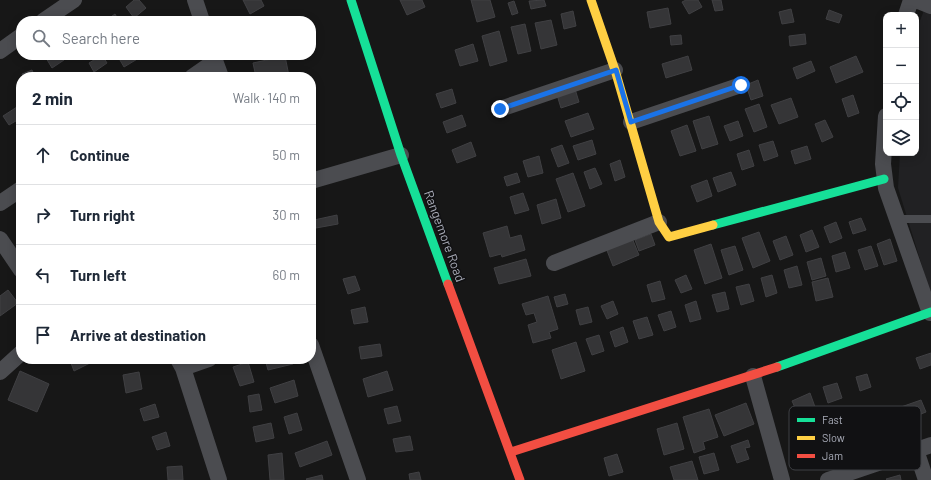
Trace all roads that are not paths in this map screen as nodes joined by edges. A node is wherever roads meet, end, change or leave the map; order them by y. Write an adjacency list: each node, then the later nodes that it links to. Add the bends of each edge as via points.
1 (74, 0): 9 (street)
2 (195, 0): 10 (street)
3 (351, 0): 22 (street, Rangemore Road)
4 (591, 0): 15 (street)
5 (911, 0): 8 (street)
6 (916, 0): 7 (street)
7 (931, 6)
8 (907, 12)
9 (50, 16)
10 (200, 16)
11 (16, 40): 12 (street)
12 (0, 51)
13 (212, 60): 16 (street)
14 (215, 60): 17 (street)
15 (616, 70): 19 (street); 21 (street)
16 (198, 72)
17 (219, 72)
18 (741, 85): 21 (street)
19 (500, 109)
20 (886, 120): 23 (street)
21 (631, 122): 29 (street)
22 (401, 155): 24 (street); 40 (street, Rangemore Road)
23 (884, 179): 27 (street); 29 (street, via 673,237 667,235)
24 (316, 180)
25 (16, 192): 26 (street)
26 (0, 203)
27 (896, 219): 28 (lane); 33 (street)
28 (931, 219)
29 (659, 222): 32 (street)
30 (0, 239): 31 (street)
31 (16, 263)
32 (554, 263)
33 (930, 313): 38 (street)
34 (16, 358): 37 (street)
35 (316, 359): 43 (street)
36 (181, 364): 42 (street)
37 (0, 372)
38 (753, 376): 40 (street); 45 (street)
39 (924, 447): 47 (street)
40 (511, 452): 44 (street, Rangemore Road)
41 (857, 470): 46 (street)
42 (220, 480)
43 (358, 480)
44 (520, 480)
45 (782, 480)
46 (828, 480)
47 (926, 480)

